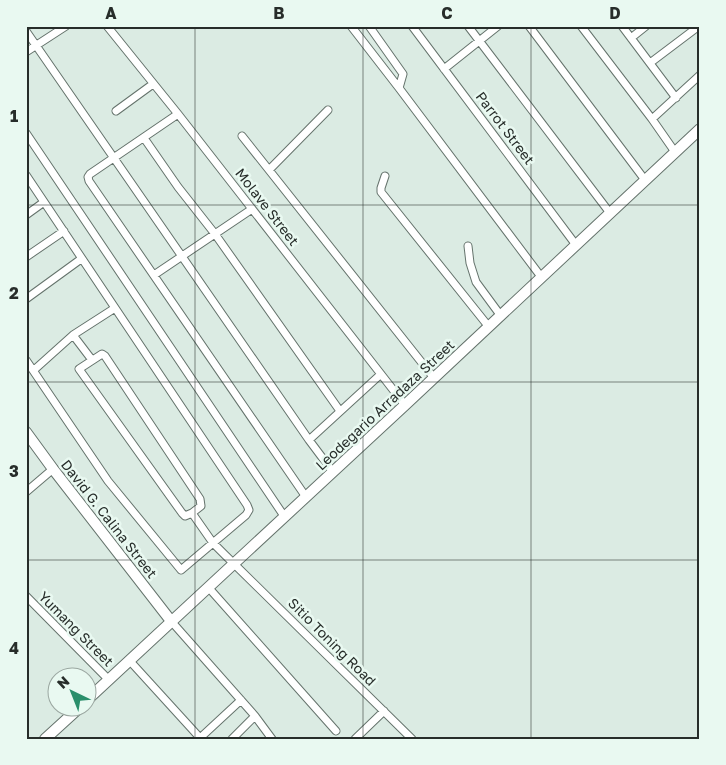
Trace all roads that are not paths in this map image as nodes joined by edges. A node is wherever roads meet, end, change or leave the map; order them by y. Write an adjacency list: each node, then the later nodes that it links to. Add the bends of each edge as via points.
1 (66, 26): 17 (street)
2 (107, 26): 24 (street, Molave Street)
3 (351, 26): 20 (street)
4 (362, 26): 13 (street)
5 (412, 26): 22 (street, Parrot Street)
6 (468, 26): 16 (street)
7 (498, 26): 16 (street)
8 (529, 26): 40 (street)
9 (581, 26): 30 (street)
10 (622, 26): 15 (street)
11 (646, 26): 15 (street)
12 (699, 26): 21 (street)
13 (370, 28): 19 (street)
14 (26, 30): 17 (street)
15 (631, 38): 21 (street)
16 (480, 41): 22 (street); 43 (street)
17 (36, 46): 18 (street); 36 (street)
18 (26, 52)
19 (393, 59): 20 (street); 25 (street, via 403,74)
20 (377, 61): 25 (street)
21 (650, 63): 26 (street)
22 (444, 69): 47 (street, Parrot Street)
23 (700, 74): 26 (street)
24 (153, 84): 28 (street); 29 (street, Molave Street)
25 (399, 88): 53 (street)
26 (676, 98): 30 (street)
27 (328, 110): 37 (street)
28 (116, 111)
29 (178, 114): 34 (street); 42 (street, Molave Street)
30 (652, 119): 35 (street)
31 (700, 129): 35 (street, Leodegario Arradaza Street)
32 (26, 133): 73 (street)
33 (242, 136): 37 (street)
34 (144, 138): 36 (street); 46 (street)
35 (675, 152): 40 (street, Leodegario Arradaza Street)
36 (114, 158): 49 (street); 52 (street, via 90,174 89,181)
37 (269, 170): 63 (street)
38 (26, 175): 41 (street)
39 (385, 176): 57 (street, via 381,192)
40 (645, 180): 43 (street, Leodegario Arradaza Street)
41 (44, 202): 44 (street); 45 (street)
42 (252, 209): 46 (street); 62 (street, Molave Street)
43 (610, 213): 47 (street, Leodegario Arradaza Street)
44 (26, 215)
45 (64, 231): 50 (street); 51 (street)
46 (215, 234): 49 (street); 65 (street)
47 (576, 245): 53 (street, Leodegario Arradaza Street)
48 (468, 246): 56 (street, via 476,282)
49 (183, 256): 52 (street); 67 (street)
50 (26, 257)
51 (81, 259): 54 (street); 55 (street)
52 (154, 275): 71 (street)
53 (542, 278): 56 (street, Leodegario Arradaza Street)
54 (26, 299)
55 (115, 308): 58 (street); 74 (street, via 247,505 246,515)
56 (500, 316): 57 (street, Leodegario Arradaza Street)
57 (489, 327): 63 (street, Leodegario Arradaza Street)
58 (73, 335): 60 (street); 61 (street)
59 (26, 360): 61 (street)
60 (92, 360): 72 (street, Sitio Toning Road, via 80,369 182,513 185,516); 72 (street, via 104,354 202,503)
61 (34, 370): 74 (street, via 108,481 181,570)
62 (382, 374): 64 (street, Molave Street); 65 (street)
63 (434, 378): 64 (street, Leodegario Arradaza Street)
64 (406, 405): 69 (street, Leodegario Arradaza Street)
65 (340, 411): 67 (street)
66 (26, 432): 68 (street, David G. Calina Street)
67 (309, 440): 69 (street)
68 (53, 469): 70 (street); 78 (street, David G. Calina Street)
69 (333, 472): 71 (street, Leodegario Arradaza Street)
70 (26, 492)
71 (306, 497): 73 (street, Leodegario Arradaza Street)
72 (192, 514): 74 (street, Sitio Toning Road)
73 (284, 516): 75 (street, Leodegario Arradaza Street)
74 (214, 543): 75 (street, Sitio Toning Road)
75 (234, 563): 76 (street, Leodegario Arradaza Street); 83 (street, Sitio Toning Road)
76 (208, 587): 78 (street, Leodegario Arradaza Street); 86 (street)
77 (26, 596): 80 (street, Yumang Street)
78 (171, 621): 79 (street, Leodegario Arradaza Street); 82 (street)
79 (129, 660): 80 (street, Leodegario Arradaza Street); 87 (street)
80 (109, 680): 81 (street, Leodegario Arradaza Street)
81 (98, 690)
82 (242, 700): 84 (street); 87 (street)
83 (384, 711): 91 (street); 92 (street, Sitio Toning Road)
84 (255, 716): 89 (street); 90 (street)
85 (68, 718): 88 (street)
86 (336, 731)
87 (200, 738)
88 (45, 739)
89 (232, 739)
90 (272, 739)
91 (355, 739)
92 (412, 739)

